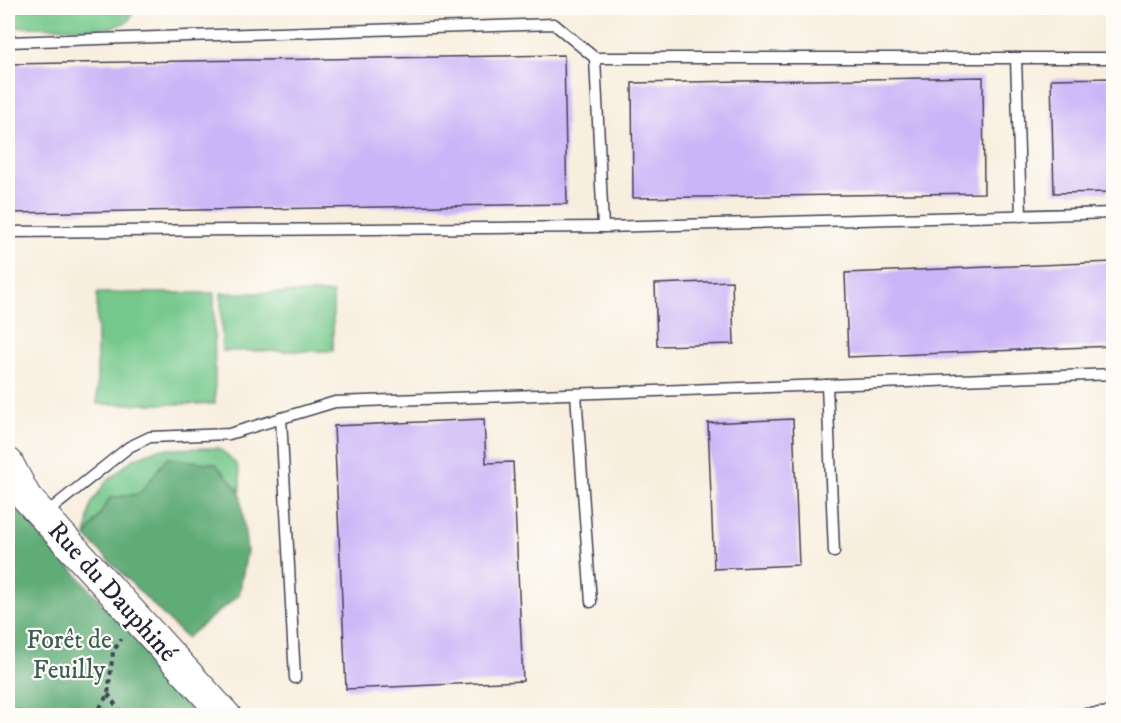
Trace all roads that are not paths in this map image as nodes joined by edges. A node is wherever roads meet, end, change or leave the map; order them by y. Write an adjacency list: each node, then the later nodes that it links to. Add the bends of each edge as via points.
1 (8, 42): 3 (lane, via 554,24)
2 (1016, 57): 3 (lane); 4 (lane); 6 (lane)
3 (595, 58): 7 (lane)
4 (1113, 58)
5 (1113, 213): 6 (lane)
6 (1021, 216): 7 (lane)
7 (603, 227): 8 (lane)
8 (8, 232)
9 (1113, 374): 10 (lane)
10 (827, 385): 11 (lane); 15 (lane)
11 (576, 394): 12 (lane, via 335,402); 16 (lane)
12 (281, 418): 14 (lane, via 229,434 150,437 129,447); 17 (lane)
13 (8, 463): 14 (street, Rue du Dauphiné, via 26,497)
14 (43, 517): 19 (street, Rue du Dauphiné)
15 (834, 552)
16 (591, 602)
17 (295, 678)
18 (1113, 712): 20 (lane)
19 (226, 716)
20 (1060, 716)

